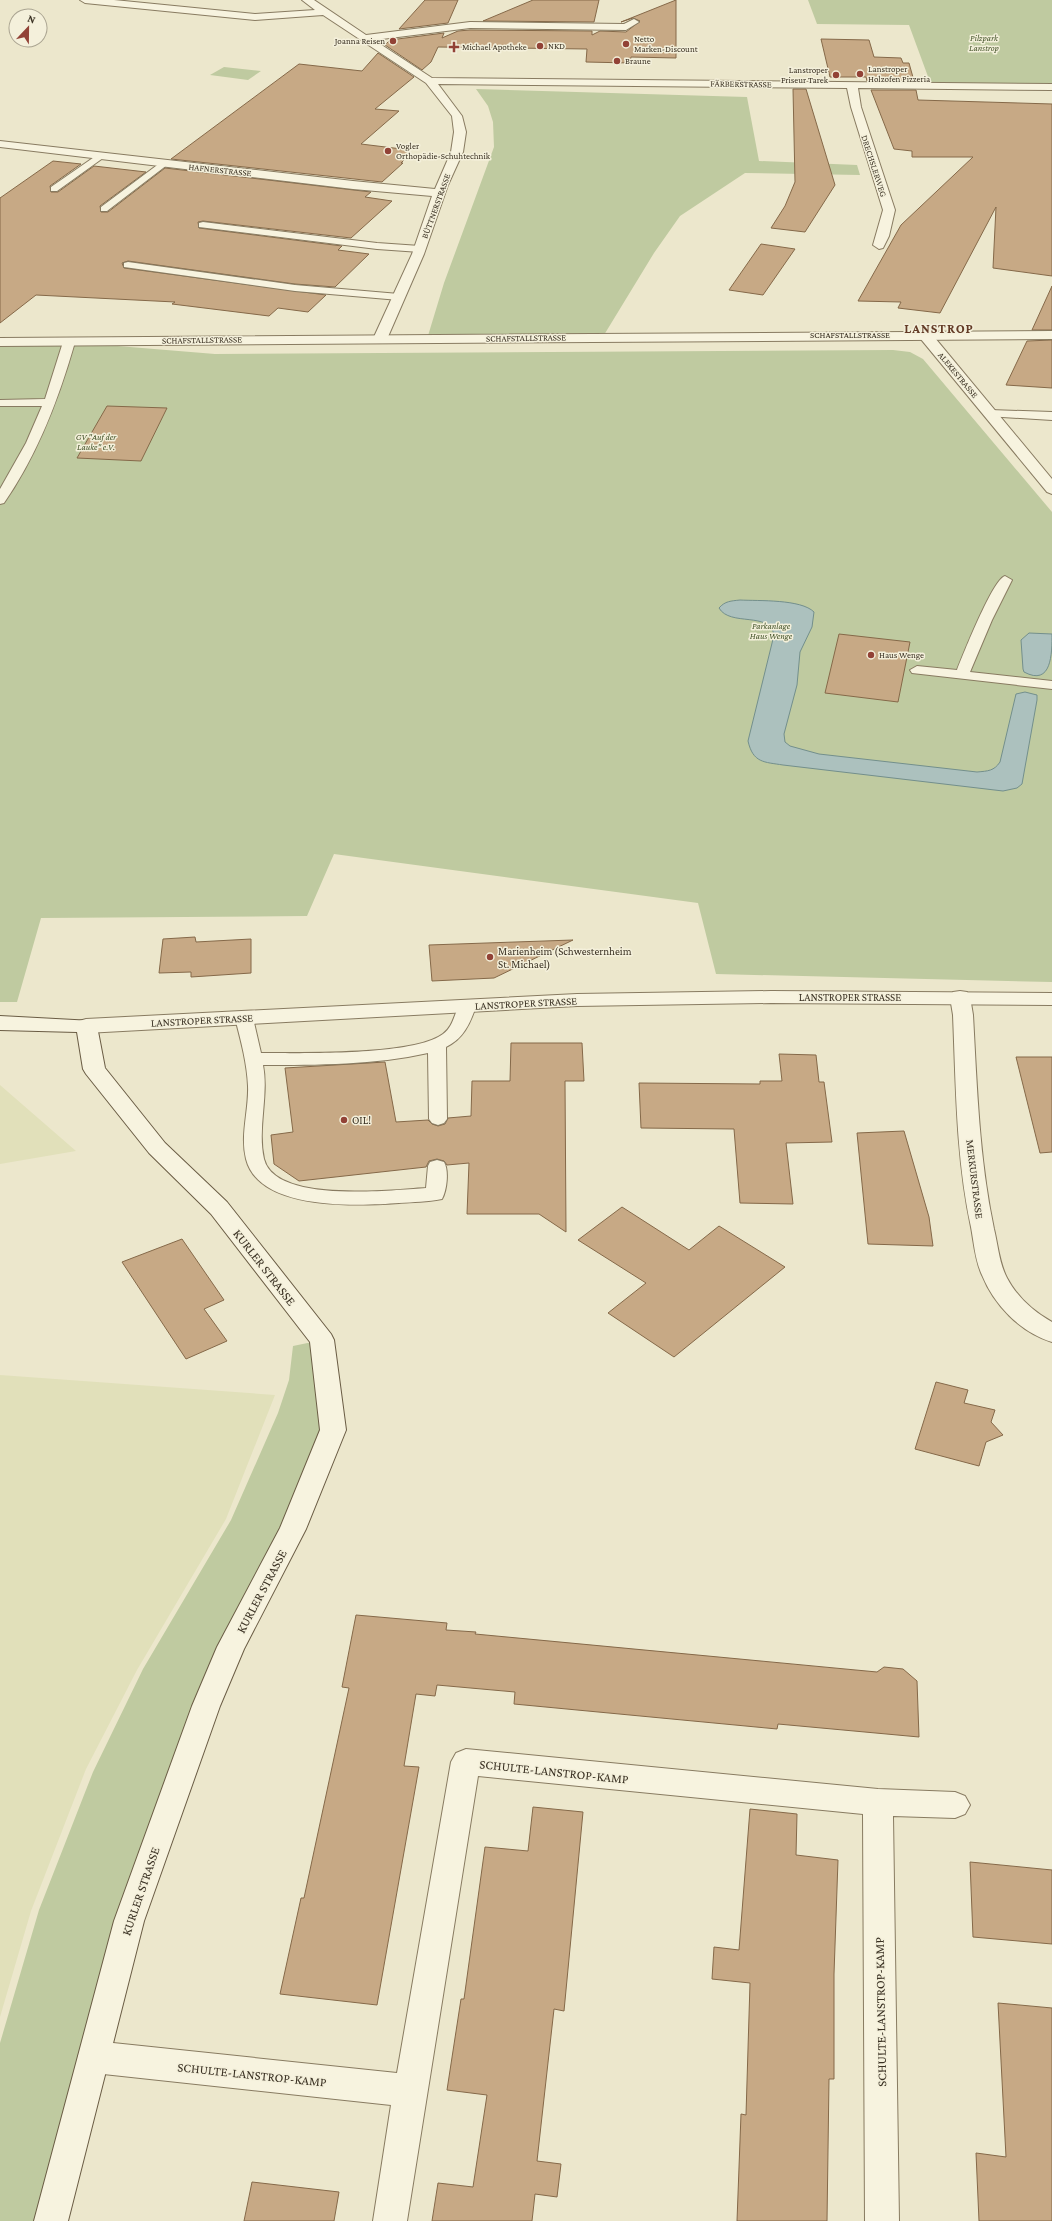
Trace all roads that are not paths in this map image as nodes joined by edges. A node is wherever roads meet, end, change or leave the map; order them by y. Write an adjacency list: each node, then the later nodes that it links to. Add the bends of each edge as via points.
1 (85, 0): 3 (street, via 255,18)
2 (307, 0): 3 (street, BÜTTNERSTRASSE)
3 (327, 12): 5 (street, BÜTTNERSTRASSE)
4 (634, 22): 5 (street, via 626,27 455,25)
5 (364, 38): 6 (street, BÜTTNERSTRASSE)
6 (430, 81): 7 (street, FÄRBERSTRASSE); 13 (street, BÜTTNERSTRASSE, via 457,116 460,132 457,152)
7 (852, 86): 8 (street, FÄRBERSTRASSE); 16 (street, DRECHSLERWEG, via 856,107 889,210)
8 (1052, 87)
9 (0, 144): 10 (street, HAFNERSTRASSE)
10 (100, 156): 11 (street, HAFNERSTRASSE); 12 (lane)
11 (164, 164): 13 (street, HAFNERSTRASSE); 14 (lane)
12 (54, 189)
13 (440, 192): 17 (street, BÜTTNERSTRASSE)
14 (104, 209)
15 (203, 225): 17 (lane)
16 (879, 245)
17 (420, 249): 19 (street, BÜTTNERSTRASSE)
18 (128, 265): 19 (lane, via 295,288)
19 (399, 297): 22 (street, BÜTTNERSTRASSE)
20 (925, 335): 21 (street, SCHAFSTALLSTRASSE); 22 (street, SCHAFSTALLSTRASSE); 27 (street, ALEKESTRASSE)
21 (1052, 335)
22 (380, 339): 24 (street, SCHAFSTALLSTRASSE)
23 (0, 342): 24 (street, SCHAFSTALLSTRASSE)
24 (69, 342): 25 (lane)
25 (51, 402): 26 (lane); 30 (lane, via 30,449)
26 (0, 403)
27 (990, 414): 28 (lane); 29 (street, ALEKESTRASSE)
28 (1052, 416)
29 (1052, 489)
30 (0, 500)
31 (1005, 580): 33 (lane)
32 (917, 670): 33 (lane)
33 (962, 676): 34 (lane)
34 (1052, 685)
35 (960, 997): 36 (street, LANSTROPER STRASSE); 37 (street, LANSTROPER STRASSE, via 577,1000); 45 (street, MERKURSTRASSE, via 969,1136 976,1198 989,1257 995,1278 1007,1299 1034,1325)
36 (1052, 999)
37 (467, 1006): 38 (street, LANSTROPER STRASSE); 41 (lane, via 460,1029)
38 (244, 1018): 40 (street, LANSTROPER STRASSE); 42 (lane)
39 (0, 1023): 40 (street, LANSTROPER STRASSE)
40 (86, 1026): 48 (street, KURLER STRASSE, via 94,1069 157,1148 219,1208 322,1340 333,1430 293,1530 231,1647 206,1706 129,1921)
41 (437, 1045): 42 (lane, via 412,1052 302,1059); 43 (lane)
42 (252, 1059): 44 (lane, via 257,1086 254,1140 256,1165 270,1181 298,1193 330,1199 435,1194)
43 (438, 1119)
44 (437, 1166)
45 (1052, 1333)
46 (878, 1802): 47 (street, SCHULTE-LANSTROP-KAMP); 49 (street, SCHULTE-LANSTROP-KAMP, via 466,1762); 52 (street, SCHULTE-LANSTROP-KAMP)
47 (955, 1805)
48 (94, 2057): 49 (street, SCHULTE-LANSTROP-KAMP); 50 (street, KURLER STRASSE)
49 (410, 2091): 51 (street, SCHULTE-LANSTROP-KAMP)
50 (51, 2221)
51 (390, 2221)
52 (882, 2221)

